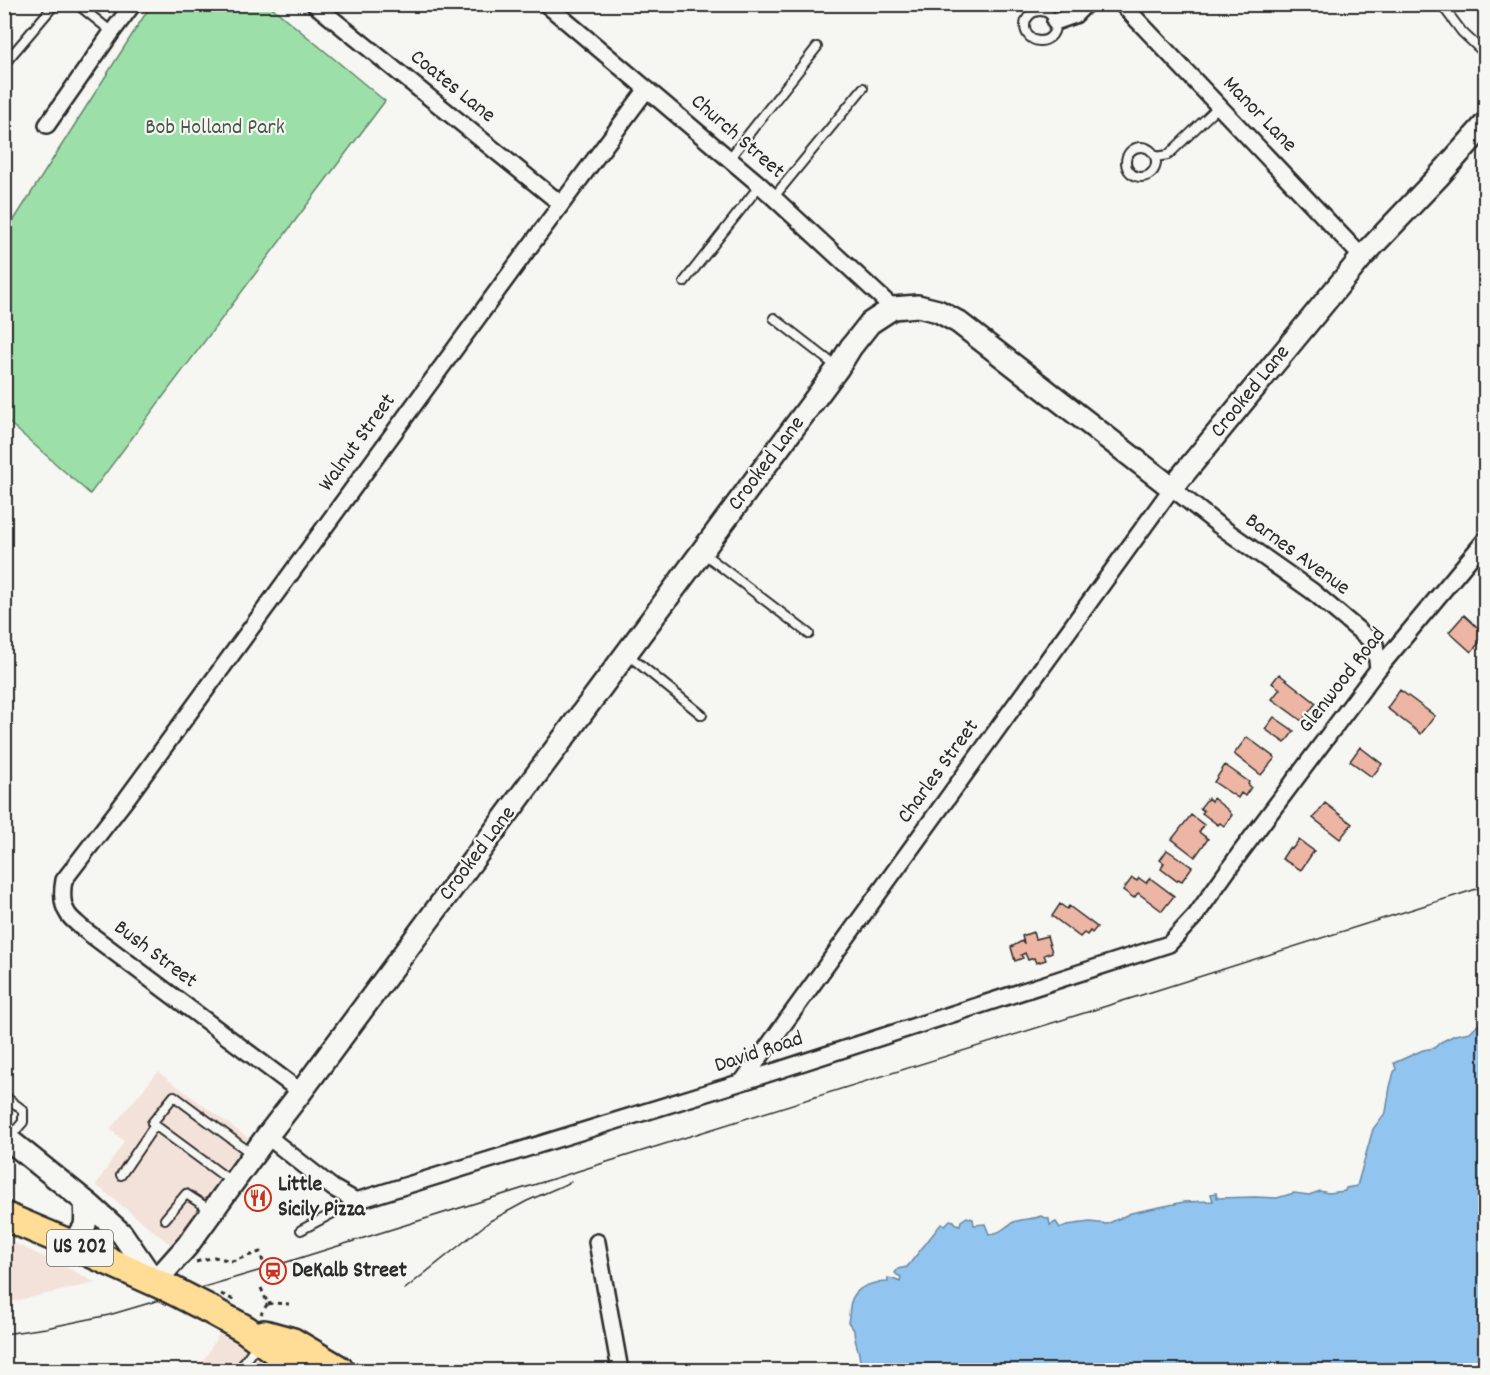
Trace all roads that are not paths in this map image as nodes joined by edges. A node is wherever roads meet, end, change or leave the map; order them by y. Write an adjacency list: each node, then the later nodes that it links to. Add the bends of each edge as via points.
1 (54, 4): 13 (lane)
2 (78, 4): 10 (lane)
3 (133, 4): 10 (street)
4 (314, 4): 23 (street, Coates Lane)
5 (546, 4): 15 (street, Church Street)
6 (1086, 4): 9 (street, via 1075,15)
7 (1122, 4): 16 (street, Manor Lane)
8 (1443, 4): 12 (lane, via 1462,32)
9 (1055, 21): 9 (lane, via 1047,12 1035,11 1026,19 1025,31 1033,40 1045,41 1054,33)
10 (112, 32): 18 (street)
11 (817, 47): 20 (lane)
12 (1485, 50)
13 (5, 63)
14 (863, 88): 22 (lane)
15 (647, 89): 20 (street, Church Street); 23 (street, Walnut Street)
16 (1219, 106): 19 (lane, via 1168,155); 24 (street, Manor Lane)
17 (1485, 123): 24 (street, Crooked Lane)
18 (47, 125)
19 (1155, 157)
20 (729, 159): 21 (street, Church Street)
21 (760, 185): 22 (street, Church Street); 25 (lane)
22 (773, 198): 26 (street, Church Street)
23 (561, 204): 36 (street, Walnut Street)
24 (1362, 257): 29 (street, Crooked Lane)
25 (684, 282)
26 (894, 308): 28 (street, Crooked Lane, via 870,323); 29 (street, via 918,306 938,310 958,322)
27 (774, 318): 28 (lane)
28 (838, 368): 31 (street, Crooked Lane)
29 (1172, 488): 34 (street, Barnes Avenue, via 1312,591 1375,644); 38 (street, Charles Street)
30 (1485, 539): 34 (street, Glenwood Road)
31 (702, 552): 32 (lane); 33 (street, Crooked Lane)
32 (809, 634)
33 (626, 654): 35 (lane); 39 (street, Crooked Lane)
34 (1378, 669): 37 (street, Glenwood Road)
35 (702, 715)
36 (107, 825): 39 (street, Bush Street, via 64,880 62,897 68,915)
37 (1240, 854): 38 (street, David Road, via 1196,915 1169,944)
38 (742, 1082): 48 (street, David Road)
39 (301, 1092): 42 (street, Crooked Lane)
40 (4, 1096): 43 (lane, via 23,1110 23,1122)
41 (155, 1125): 44 (lane, via 152,1123 174,1096); 45 (lane); 46 (lane)
42 (267, 1136): 44 (street, Crooked Lane); 48 (street, via 333,1188)
43 (7, 1138): 47 (street)
44 (253, 1155): 46 (street, Crooked Lane)
45 (121, 1175)
46 (233, 1183): 49 (street, Crooked Lane)
47 (85, 1201): 54 (street, via 83,1232); 55 (street, via 122,1234)
48 (356, 1201): 52 (lane)
49 (212, 1211): 51 (lane, via 186,1194); 55 (street, Crooked Lane)
50 (4, 1216): 54 (highway, US 202)
51 (165, 1219)
52 (301, 1230)
53 (597, 1242): 60 (street)
54 (68, 1243): 55 (highway, US 202)
55 (162, 1286): 56 (highway, US 202, bridge)
56 (255, 1328): 57 (lane); 58 (highway); 59 (highway, US 202, via 293,1342)
57 (239, 1371)
58 (303, 1371)
59 (340, 1371)
60 (620, 1371)

